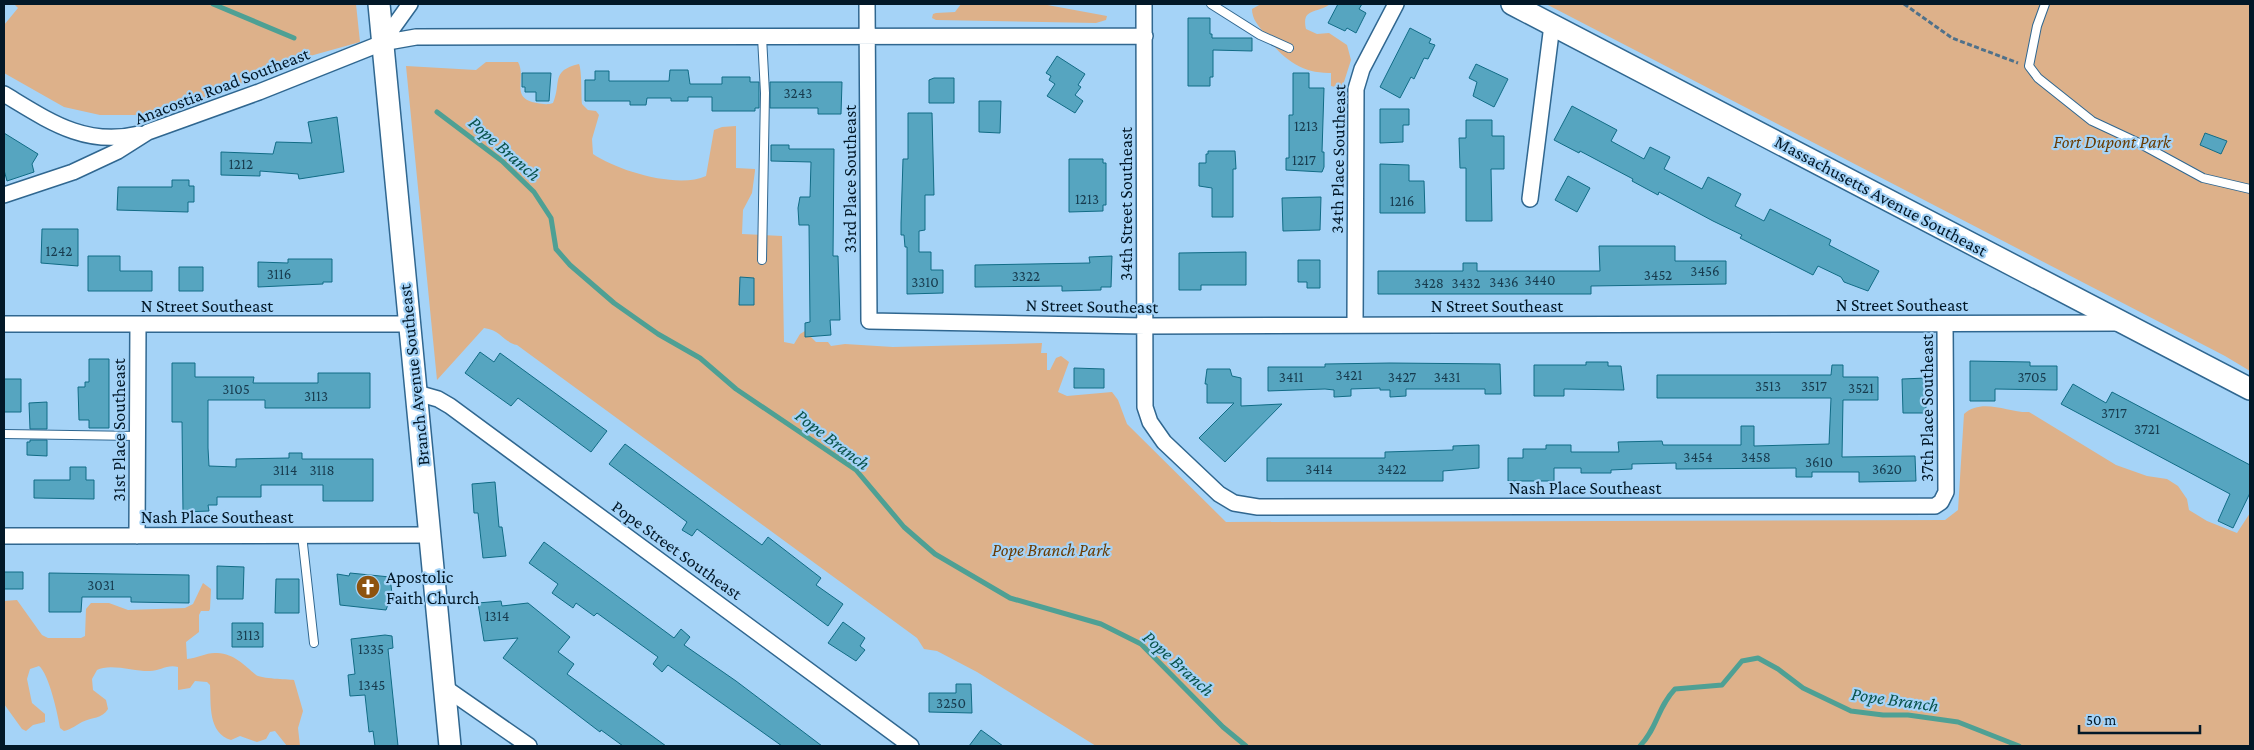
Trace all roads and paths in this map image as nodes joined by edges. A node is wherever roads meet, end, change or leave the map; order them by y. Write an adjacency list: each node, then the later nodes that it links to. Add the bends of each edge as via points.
1 (379, 4): 14 (street, Branch Avenue Southeast)
2 (410, 4): 14 (street)
3 (867, 4): 11 (street, 33rd Place Southeast)
4 (1144, 4): 12 (street, 34th Street Southeast)
5 (1211, 4): 15 (lane, via 1260,35)
6 (1396, 4): 29 (street, 34th Place Southeast, via 1362,68 1356,89)
7 (1512, 4): 10 (street, Massachusetts Avenue Southeast)
8 (1904, 4): 16 (path, via 1952,38)
9 (2045, 4): 16 (lane)
10 (1552, 25): 21 (street); 24 (street, Massachusetts Avenue Southeast)
11 (867, 36): 12 (street, Anacostia Road Southeast); 13 (street, Anacostia Road Southeast); 23 (street, 33rd Place Southeast)
12 (1145, 36): 30 (street, 34th Street Southeast)
13 (762, 37): 14 (street, Anacostia Road Southeast, via 416,37); 22 (lane, via 765,93)
14 (382, 43): 18 (street, Anacostia Road Southeast); 27 (street, Branch Avenue Southeast)
15 (1289, 48)
16 (2029, 66): 19 (lane, via 2038,78 2092,121 2203,178)
17 (4, 94): 18 (street, via 83,136 110,138)
18 (148, 132): 20 (street, Anacostia Road Southeast, via 89,165)
19 (2250, 189)
20 (4, 195)
21 (1530, 199)
22 (762, 260)
23 (870, 322): 30 (street, N Street Southeast)
24 (2124, 323): 28 (street, N Street Southeast); 31 (street, Massachusetts Avenue Southeast)
25 (4, 324): 26 (street, N Street Southeast)
26 (138, 324): 27 (street, N Street Southeast); 34 (street, 31st Place Southeast)
27 (409, 324): 32 (street, Branch Avenue Southeast)
28 (1945, 324): 29 (street, N Street Southeast); 35 (street, 37th Place Southeast)
29 (1354, 325): 30 (street, N Street Southeast)
30 (1145, 326): 36 (street, 34th Street Southeast, via 1144,393 1150,422 1164,442)
31 (2250, 389)
32 (416, 393): 38 (street, Branch Avenue Southeast); 45 (street, Pope Street Southeast, via 450,406)
33 (4, 434): 34 (lane)
34 (138, 436): 40 (street, 31st Place Southeast)
35 (1946, 492): 36 (street, Nash Place Southeast, via 1941,502 1930,507 1258,507 1234,503)
36 (1220, 494)
37 (302, 535): 38 (street, Nash Place Southeast); 40 (street, Nash Place Southeast); 41 (lane)
38 (430, 535): 42 (street, Branch Avenue Southeast)
39 (4, 536): 40 (street, Nash Place Southeast)
40 (137, 536)
41 (314, 643)
42 (444, 687): 43 (street, Branch Avenue Southeast); 44 (street)
43 (450, 746)
44 (529, 746)
45 (911, 746)

